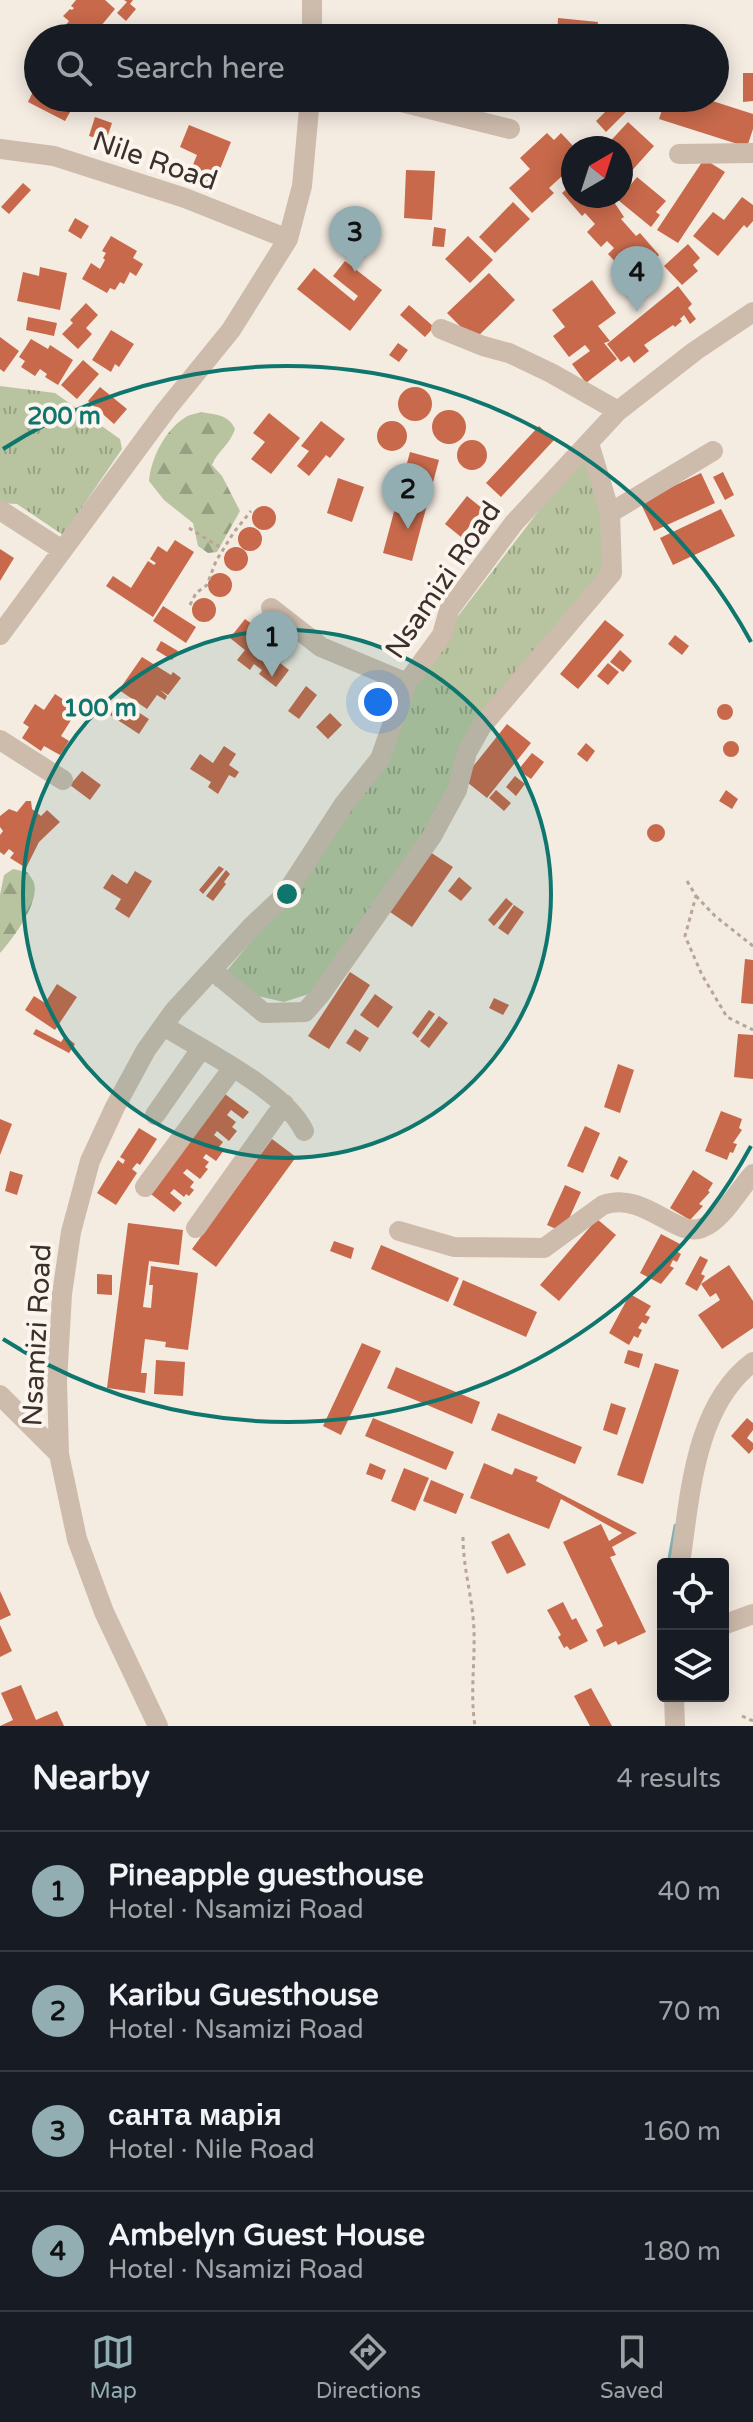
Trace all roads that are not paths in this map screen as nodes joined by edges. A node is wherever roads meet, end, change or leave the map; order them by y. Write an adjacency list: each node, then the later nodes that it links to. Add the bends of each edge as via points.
1 (312, 0): 2 (street)
2 (312, 24)
3 (309, 112): 9 (street, via 302,186)
4 (441, 112): 5 (street)
5 (510, 129)
6 (0, 149): 9 (street, Nile Road, via 54,156 185,198)
7 (753, 153): 8 (street)
8 (679, 154)
9 (288, 239): 17 (street, via 231,330)
10 (753, 312): 12 (street, Nsamizi Road)
11 (441, 329): 12 (street, via 509,353)
12 (618, 411): 13 (street, Nsamizi Road)
13 (589, 443): 16 (street); 20 (street, Nsamizi Road, via 514,523 449,610 442,635)
14 (713, 451): 16 (street)
15 (0, 510): 17 (street)
16 (610, 513): 23 (street, via 612,573 481,727 432,836 320,995 305,1012 264,1013)
17 (62, 550): 19 (street)
18 (271, 608): 20 (street, via 321,647)
19 (0, 635)
20 (407, 683): 23 (street, Nsamizi Road, via 380,759 285,895)
21 (0, 740): 22 (street)
22 (63, 780)
23 (212, 970): 24 (street, Nsamizi Road)
24 (164, 1026): 25 (street); 36 (street, Nsamizi Road, via 146,1050 90,1161 71,1232 57,1382)
25 (201, 1049): 26 (street); 28 (street)
26 (232, 1069): 27 (street); 31 (street)
27 (284, 1104): 29 (street); 32 (street)
28 (155, 1115)
29 (304, 1131)
30 (753, 1174): 33 (street, via 702,1228 687,1230 642,1205 614,1201 544,1248 454,1247)
31 (145, 1187)
32 (196, 1228)
33 (399, 1231)
34 (753, 1362): 37 (street, via 729,1384 700,1449)
35 (0, 1395): 36 (street)
36 (59, 1454): 41 (street, Nsamizi Road, via 77,1539 104,1612)
37 (681, 1558)
38 (753, 1614): 39 (street)
39 (729, 1623)
40 (674, 1702): 42 (street)
41 (158, 1726)
42 (675, 1726)

